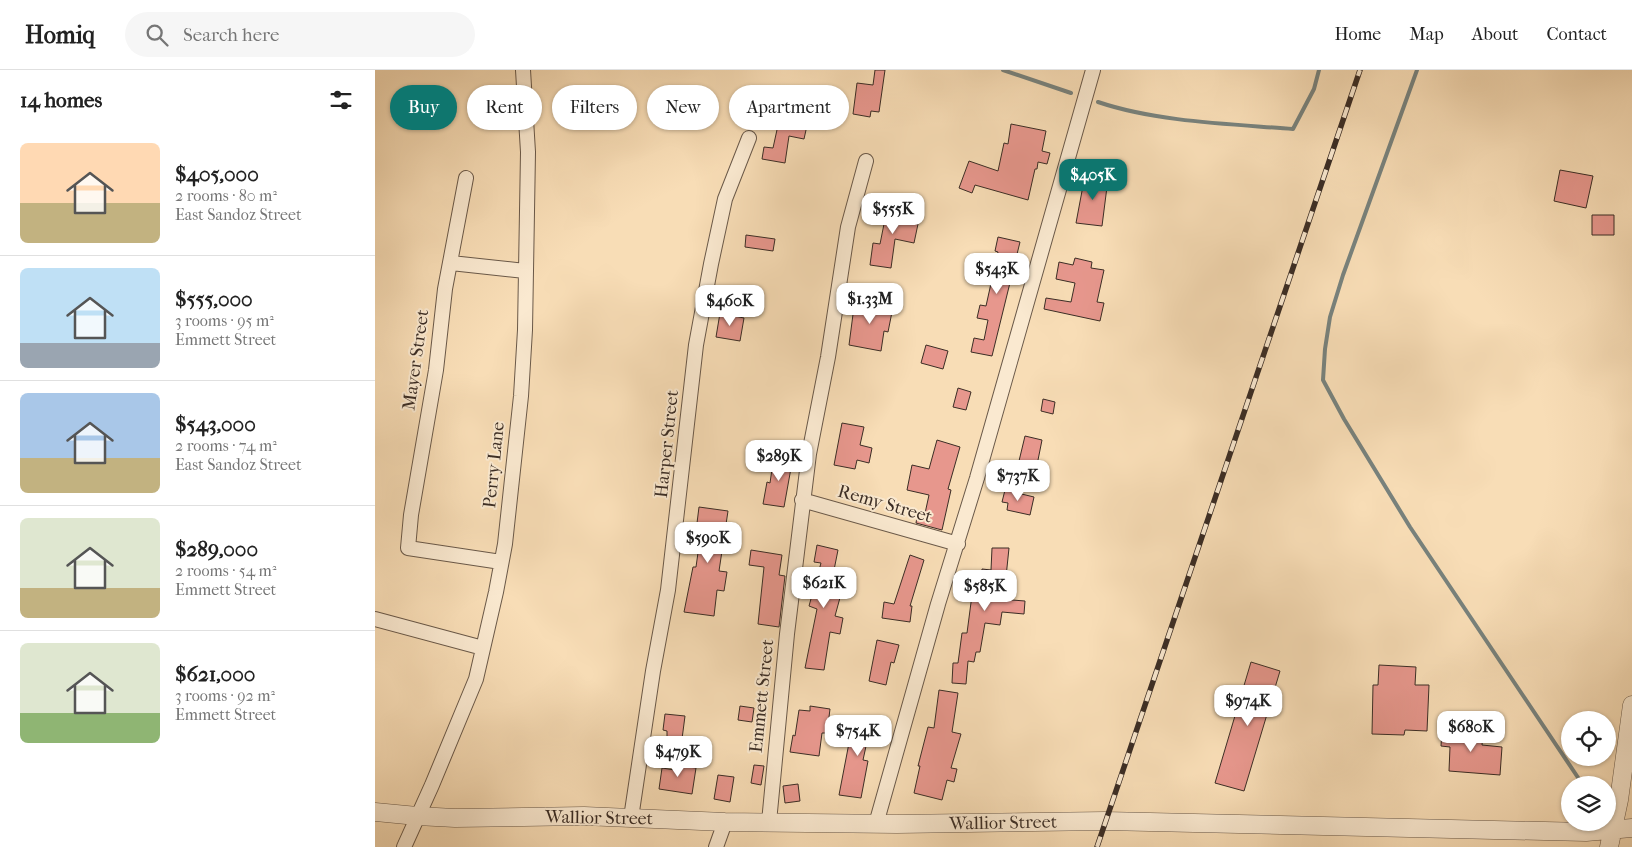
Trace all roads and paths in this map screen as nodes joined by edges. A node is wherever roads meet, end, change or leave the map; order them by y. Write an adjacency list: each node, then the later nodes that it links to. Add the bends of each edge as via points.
1 (523, 70): 7 (street, Perry Lane, via 528,152)
2 (1093, 70): 9 (street)
3 (749, 138): 17 (street, Harper Street, via 725,200 699,327 668,590)
4 (866, 161): 8 (street, Emmett Street, via 848,227)
5 (466, 178): 6 (street, Mayer Street)
6 (451, 263): 7 (street); 10 (street, Mayer Street, via 408,548)
7 (525, 271): 10 (street, Perry Lane, via 521,396)
8 (802, 500): 9 (street, Remy Street); 19 (street, Emmett Street)
9 (958, 544): 20 (street)
10 (501, 562): 12 (street, Perry Lane)
11 (375, 619): 12 (street)
12 (483, 648): 15 (street, Perry Lane, via 476,679)
13 (1632, 705): 16 (street)
14 (375, 812): 15 (street, Wallior Street)
15 (417, 816): 17 (street, Wallior Street); 25 (street, Perry Lane)
16 (1616, 816)
17 (631, 818): 18 (street, Wallior Street)
18 (725, 822): 19 (street, Wallior Street); 26 (street)
19 (769, 822): 20 (street, Wallior Street)
20 (876, 824): 23 (street, Wallior Street, via 1105,821)
21 (1632, 828): 22 (street, Wallior Street)
22 (1616, 830)
23 (1600, 831)
24 (1614, 831): 27 (street)
25 (403, 847)
26 (716, 847)
27 (1609, 847)

